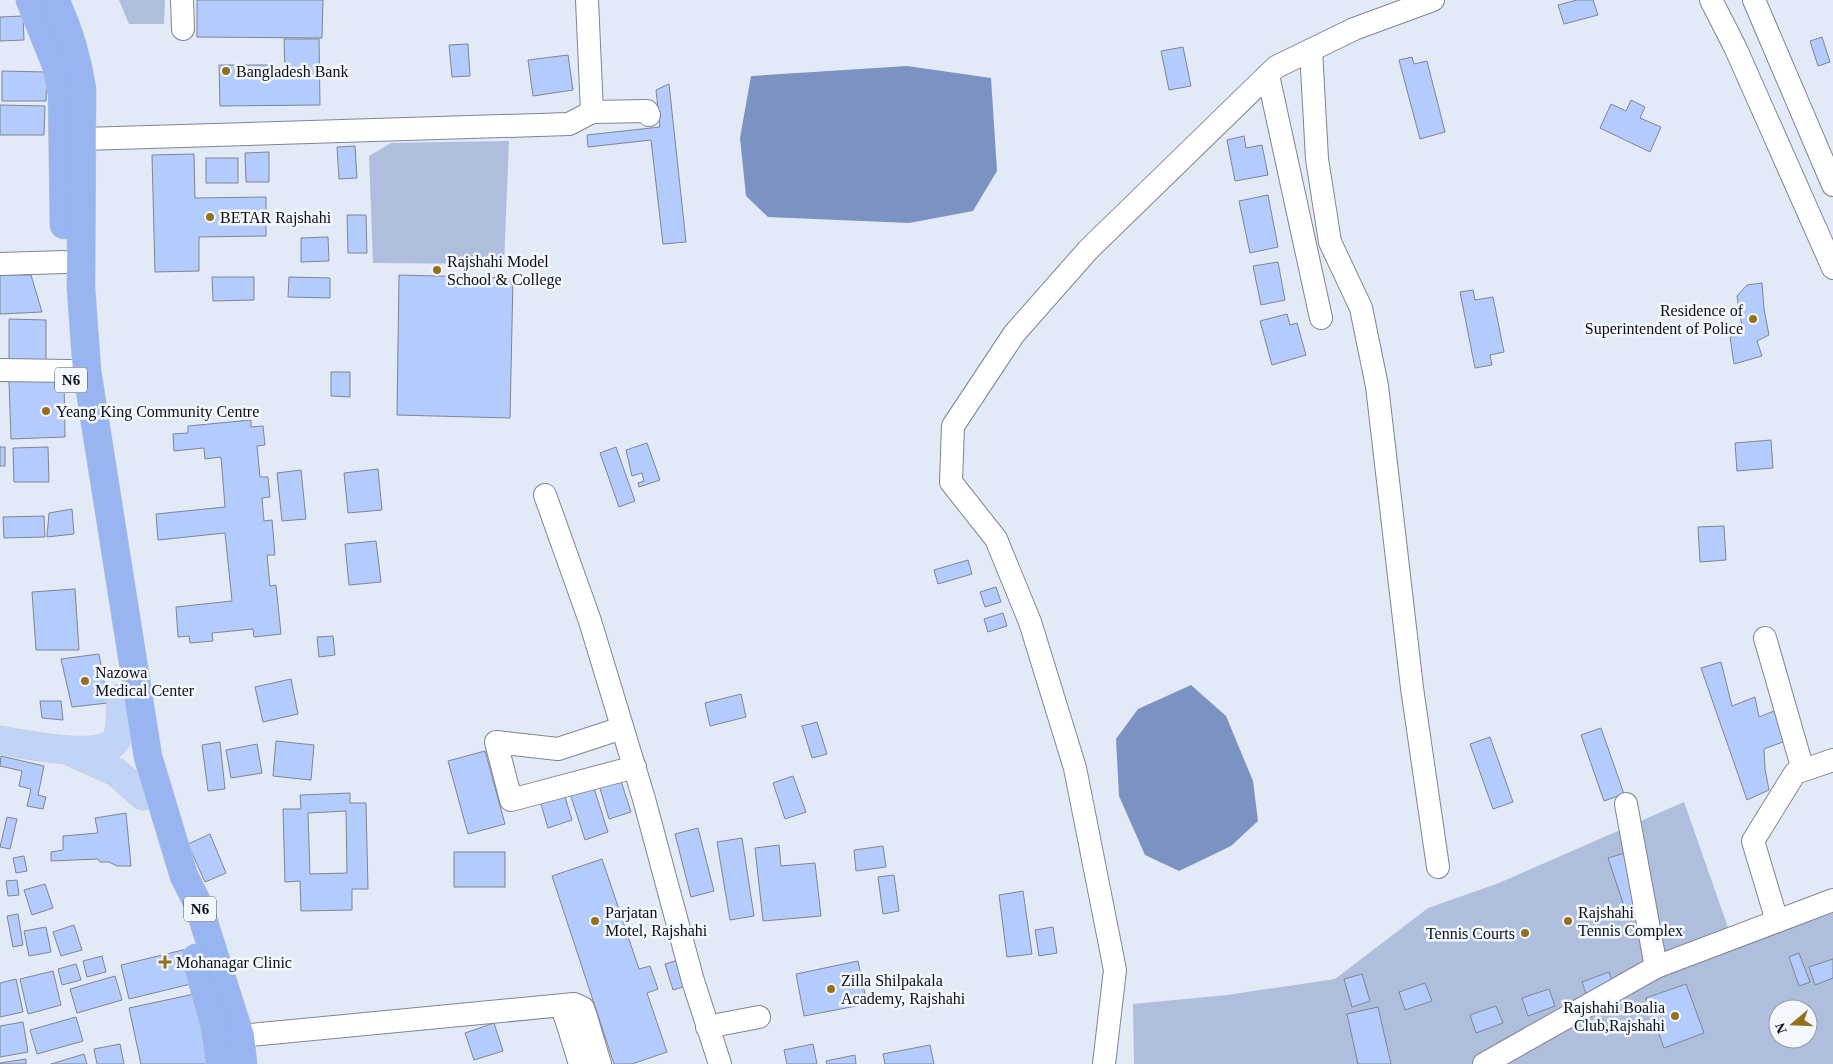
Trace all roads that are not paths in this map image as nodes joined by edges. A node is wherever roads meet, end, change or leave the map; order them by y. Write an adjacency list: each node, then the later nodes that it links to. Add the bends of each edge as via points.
1 (34, 0): 12 (highway, N6, via 77,58 82,89); 14 (highway, N6, via 56,65 62,94)
2 (182, 0): 7 (street)
3 (587, 0): 10 (street)
4 (1433, 0): 8 (street, via 1354,29)
5 (1711, 0): 16 (street)
6 (1754, 0): 13 (street)
7 (183, 29)
8 (1311, 50): 9 (street, via 1276,67); 31 (street, via 1317,159 1330,242 1361,308 1377,386 1412,688)
9 (1268, 75): 17 (street); 44 (street, via 1088,250 1014,334 953,426 951,482 996,539 1030,622 1074,768 1115,970)
10 (592, 112): 11 (street, via 647,111); 12 (street, via 569,124)
11 (649, 116)
12 (82, 139): 38 (highway, N6, via 82,288 87,371 148,758 184,876 198,904)
13 (1833, 185)
14 (64, 262): 15 (street); 19 (highway, N6)
15 (0, 264)
16 (1833, 268)
17 (1321, 318)
18 (0, 370): 19 (street)
19 (70, 371): 22 (highway, N6)
20 (545, 495): 23 (street, via 590,621)
21 (1765, 638): 28 (street)
22 (121, 698): 25 (main road, via 115,741 110,745); 29 (highway, N6, via 132,760)
23 (622, 728): 27 (street); 27 (street, via 558,749 496,742 511,800)
24 (0, 740): 25 (main road)
25 (69, 751): 29 (main road, via 116,772)
26 (1833, 760): 28 (street)
27 (634, 767): 37 (street)
28 (1803, 770): 33 (street, via 1795,773 1753,841)
29 (143, 796): 39 (highway, N6, via 201,974 215,1027)
30 (1626, 804): 34 (street)
31 (1438, 867)
32 (1833, 900): 33 (street)
33 (1777, 921): 34 (street)
34 (1656, 967): 45 (street)
35 (576, 1014): 38 (street); 41 (street); 42 (street)
36 (759, 1017): 37 (street)
37 (708, 1026): 43 (street)
38 (240, 1036): 40 (highway, N6)
39 (220, 1064)
40 (243, 1064)
41 (580, 1064)
42 (600, 1064)
43 (720, 1064)
44 (1104, 1064)
45 (1484, 1064)

